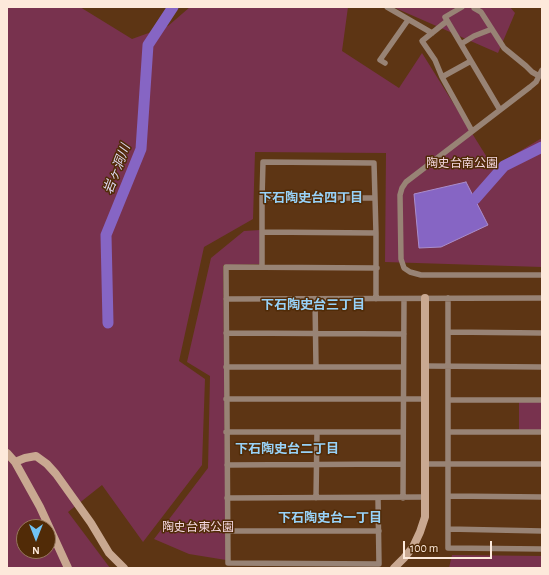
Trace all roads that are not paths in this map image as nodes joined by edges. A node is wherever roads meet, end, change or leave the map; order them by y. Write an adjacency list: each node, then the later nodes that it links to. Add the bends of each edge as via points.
1 (388, 7): 4 (street)
2 (462, 7): 5 (street, via 445,18)
3 (473, 7): 6 (street, via 481,12)
4 (408, 20): 7 (street); 10 (street, via 380,60)
5 (447, 21): 7 (street); 8 (street)
6 (492, 29): 8 (street); 12 (street, via 504,48)
7 (432, 34): 13 (street, via 422,41)
8 (461, 44): 9 (street)
9 (471, 61): 13 (street); 14 (street)
10 (385, 63)
11 (542, 70): 12 (street)
12 (539, 76): 14 (street, via 536,82)
13 (442, 77): 15 (street)
14 (500, 110): 15 (street)
15 (472, 131): 22 (street, via 406,182 402,188 401,260 404,268 421,275)
16 (262, 198): 17 (street); 17 (street, via 263,162 374,164); 18 (street)
17 (375, 198): 19 (street)
18 (262, 232): 19 (street); 20 (street)
19 (376, 233): 21 (street)
20 (262, 267): 21 (street); 26 (street, via 226,267)
21 (377, 268): 28 (street)
22 (542, 275)
23 (426, 298): 24 (street); 29 (street); 36 (street)
24 (448, 298): 25 (street); 30 (street)
25 (542, 298)
26 (226, 299): 27 (street); 31 (street)
27 (315, 299): 28 (street); 33 (street)
28 (376, 299): 29 (street)
29 (404, 299): 34 (street)
30 (448, 332): 32 (street); 37 (street)
31 (226, 333): 33 (street); 35 (street)
32 (542, 333)
33 (316, 334): 34 (street); 38 (street)
34 (404, 334): 39 (street)
35 (226, 366): 38 (street); 41 (street)
36 (426, 366): 37 (street); 43 (street)
37 (448, 366): 40 (street); 44 (street)
38 (316, 367): 39 (street)
39 (403, 367): 42 (street)
40 (542, 367)
41 (226, 399): 42 (street); 46 (street)
42 (403, 399): 43 (street); 48 (street)
43 (426, 399): 54 (street)
44 (448, 400): 45 (street); 49 (street)
45 (542, 400)
46 (226, 432): 47 (street); 57 (street)
47 (316, 432): 48 (street); 58 (street)
48 (403, 432): 53 (street)
49 (448, 432): 50 (street); 55 (street)
50 (542, 432)
51 (7, 453): 52 (street)
52 (15, 462): 71 (street, via 40,507); 72 (street, via 36,456 47,464 110,553)
53 (403, 464): 58 (street); 65 (street)
54 (426, 464): 55 (street); 60 (street)
55 (448, 464): 56 (street); 59 (street)
56 (542, 464)
57 (226, 465): 58 (street); 62 (street)
58 (316, 465): 63 (street)
59 (448, 496): 61 (street); 66 (street)
60 (425, 497): 65 (street); 73 (street, via 425,517 420,532 413,547)
61 (542, 497)
62 (227, 498): 63 (street); 69 (street)
63 (316, 498): 64 (street)
64 (378, 498): 65 (street); 67 (street)
65 (403, 498)
66 (448, 529): 68 (street); 70 (street, via 448,548)
67 (379, 531): 69 (street); 69 (street, via 378,564 228,563)
68 (542, 531)
69 (228, 532)
70 (542, 549)
71 (68, 568)
72 (124, 568)
73 (394, 568)

